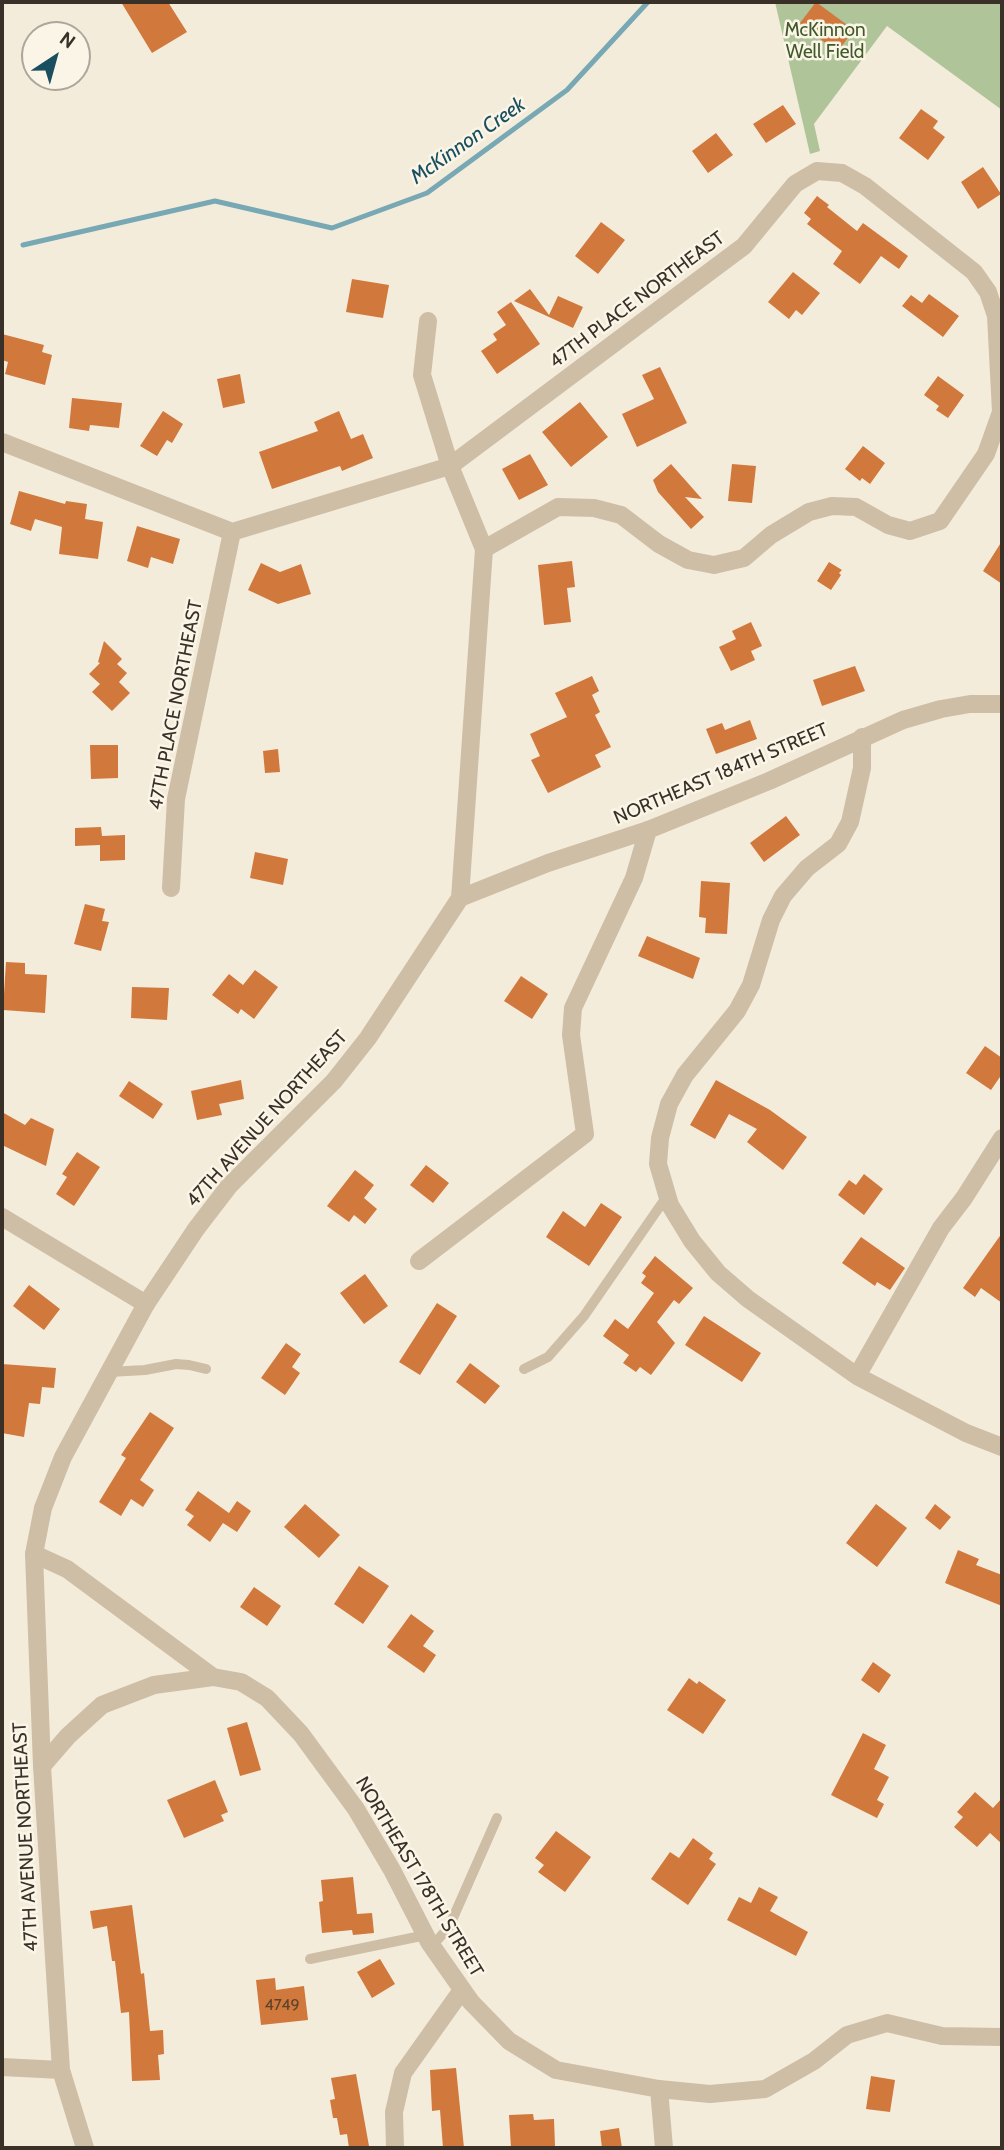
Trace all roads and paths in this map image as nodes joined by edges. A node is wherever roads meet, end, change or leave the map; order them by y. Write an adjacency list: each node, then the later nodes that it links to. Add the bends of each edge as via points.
1 (428, 321): 3 (street, 47TH AVENUE NORTHEAST, via 422,375)
2 (2, 442): 4 (street)
3 (450, 466): 4 (street, 47TH PLACE NORTHEAST); 5 (street, 47TH AVENUE NORTHEAST); 5 (street, 47TH PLACE NORTHEAST, via 744,246 795,184 817,171 842,173 865,186 974,272 988,292 996,316 1001,412 986,454 940,521 910,531 856,508 832,506 809,512 744,558 715,565 688,560 621,515 594,508 558,507)
4 (232, 532): 9 (street, 47TH PLACE NORTHEAST, via 176,799)
5 (484, 549): 10 (street, 47TH AVENUE NORTHEAST)
6 (1002, 704): 7 (street, NORTHEAST 184TH STREET, via 941,709)
7 (862, 737): 8 (street, NORTHEAST 184TH STREET); 12 (street, via 862,768 850,822 838,844 807,868 783,896 737,1011 685,1075 669,1104 658,1164)
8 (648, 830): 10 (street, NORTHEAST 184TH STREET); 14 (street, via 634,878 573,1008 571,1034 585,1134)
9 (171, 888)
10 (460, 898): 15 (street, 47TH AVENUE NORTHEAST, via 359,1049 334,1081 229,1186)
11 (1002, 1138): 19 (street, via 941,1228)
12 (667, 1196): 17 (lane, via 584,1316 548,1357); 19 (street, via 692,1241 718,1273 747,1299)
13 (2, 1217): 15 (street)
14 (419, 1261)
15 (146, 1304): 18 (street, 47TH AVENUE NORTHEAST)
16 (206, 1369): 18 (lane, via 176,1364)
17 (524, 1369)
18 (109, 1372): 21 (street, 47TH AVENUE NORTHEAST, via 63,1457 43,1508)
19 (858, 1376): 20 (street)
20 (1002, 1447)
21 (34, 1554): 22 (street, NORTHEAST 178TH STREET, via 67,1569); 23 (street, 47TH AVENUE NORTHEAST)
22 (213, 1677): 23 (street, NORTHEAST 178TH STREET, via 154,1685 102,1705); 25 (street, NORTHEAST 178TH STREET, via 241,1682 267,1698 301,1734 356,1809)
23 (42, 1766): 30 (street, 47TH AVENUE NORTHEAST)
24 (497, 1818): 25 (lane, via 449,1927)
25 (429, 1941): 26 (lane); 27 (street, NORTHEAST 178TH STREET)
26 (310, 1959)
27 (462, 1990): 31 (street, NORTHEAST 178TH STREET, via 509,2041 556,2070); 33 (street, via 403,2073 394,2112)
28 (1002, 2037): 31 (street, NORTHEAST 178TH STREET, via 943,2036 887,2023 847,2035 807,2066 765,2088 710,2094)
29 (2, 2067): 30 (street)
30 (61, 2070): 32 (street, 47TH AVENUE NORTHEAST)
31 (659, 2089): 34 (street)
32 (85, 2148)
33 (395, 2148)
34 (664, 2148)

